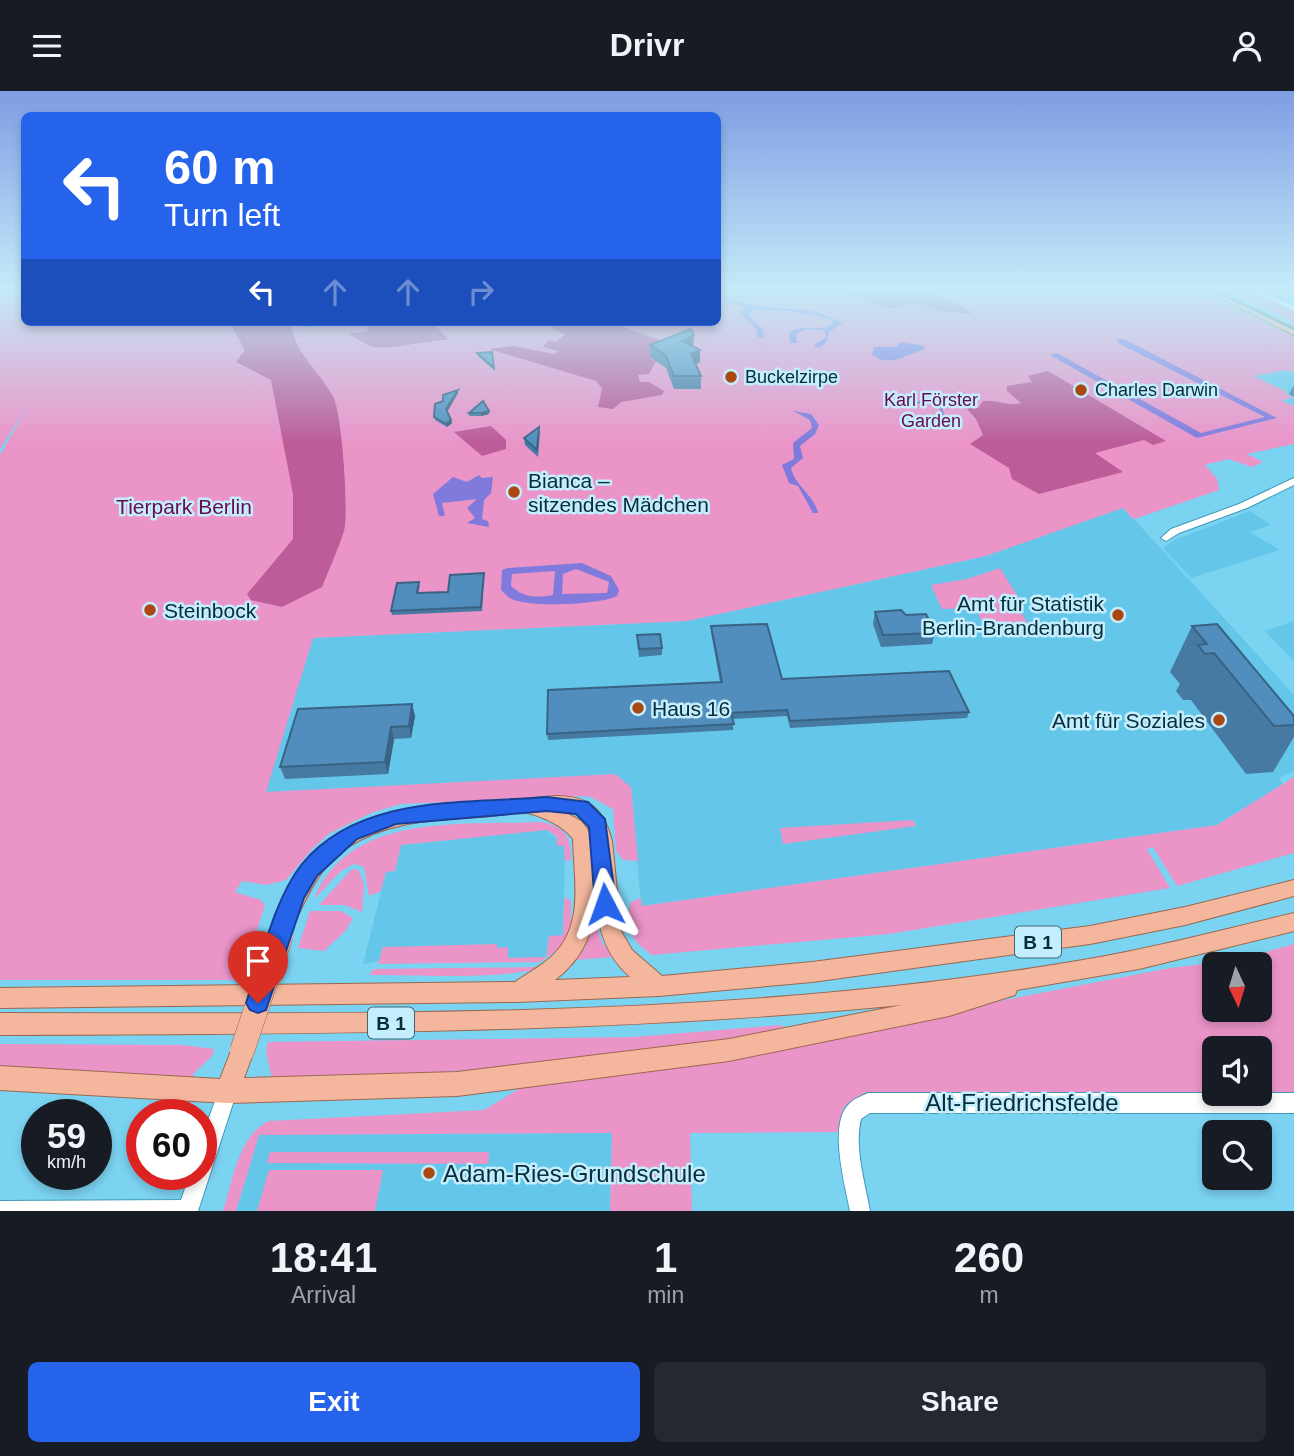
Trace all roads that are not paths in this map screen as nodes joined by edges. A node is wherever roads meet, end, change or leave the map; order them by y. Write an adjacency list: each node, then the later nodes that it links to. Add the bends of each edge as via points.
1 (1294, 481): 2 (street)
2 (1166, 538)
3 (528, 807): 7 (main road, via 565,803 593,816 600,832 611,934 636,969); 8 (main road, via 558,815 583,838 583,926 564,958); 12 (main road, bridge, via 413,814 369,825 322,856 290,906)
4 (1294, 888): 7 (main road, B 1, via 1090,935 812,972)
5 (1294, 922): 6 (main road, B 1)
6 (1046, 976): 10 (main road, B 1, via 781,1007 518,1022); 12 (main road, via 949,1006 729,1050 457,1084)
7 (659, 986): 8 (main road, B 1)
8 (517, 992): 9 (main road, B 1)
9 (0, 998)
10 (0, 1024)
11 (0, 1078): 12 (main road)
12 (228, 1091): 14 (street)
13 (1294, 1103): 18 (street, Alt-Friedrichsfelde, via 868,1103 854,1112 849,1133)
14 (217, 1124)
15 (195, 1190): 16 (street)
16 (188, 1210): 17 (street)
17 (0, 1211)
18 (860, 1211)

